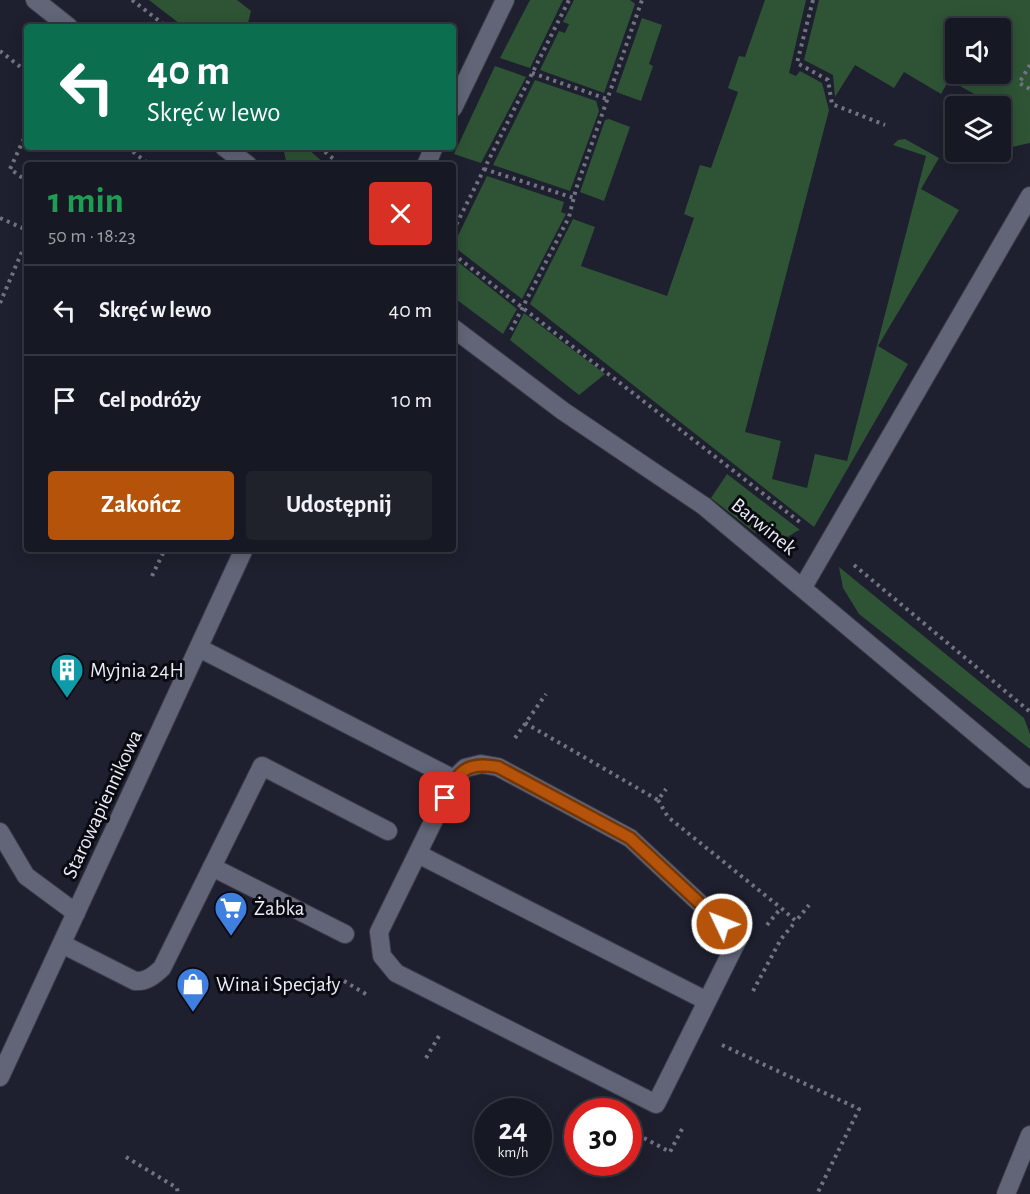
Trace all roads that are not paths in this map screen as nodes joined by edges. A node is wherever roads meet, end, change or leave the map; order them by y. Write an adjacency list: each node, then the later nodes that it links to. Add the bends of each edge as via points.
1 (35, 0): 3 (street)
2 (505, 0): 4 (street)
3 (65, 24)
4 (456, 102)
5 (229, 150): 6 (street)
6 (244, 162)
7 (1030, 196): 10 (street)
8 (456, 329): 10 (street, Barwinek, via 563,411 704,506)
9 (243, 552): 11 (street, Starowapiennikowa)
10 (803, 587): 13 (street, Barwinek)
11 (199, 648): 12 (street); 18 (street, Starowapiennikowa)
12 (454, 779): 16 (street); 21 (street, via 465,768 481,764 498,767 630,838 738,939)
13 (1030, 779)
14 (0, 831): 18 (street, via 26,876)
15 (388, 831): 17 (street, via 262,766)
16 (418, 854): 21 (street); 21 (street, via 379,932 382,956 396,973 656,1104)
17 (212, 867): 19 (street); 20 (street, via 162,968 143,981 135,981)
18 (76, 913): 20 (street, Starowapiennikowa)
19 (345, 934)
20 (62, 944): 22 (street, Starowapiennikowa)
21 (706, 1001)
22 (0, 1077)
23 (1030, 1135): 24 (street)
24 (1006, 1194)

